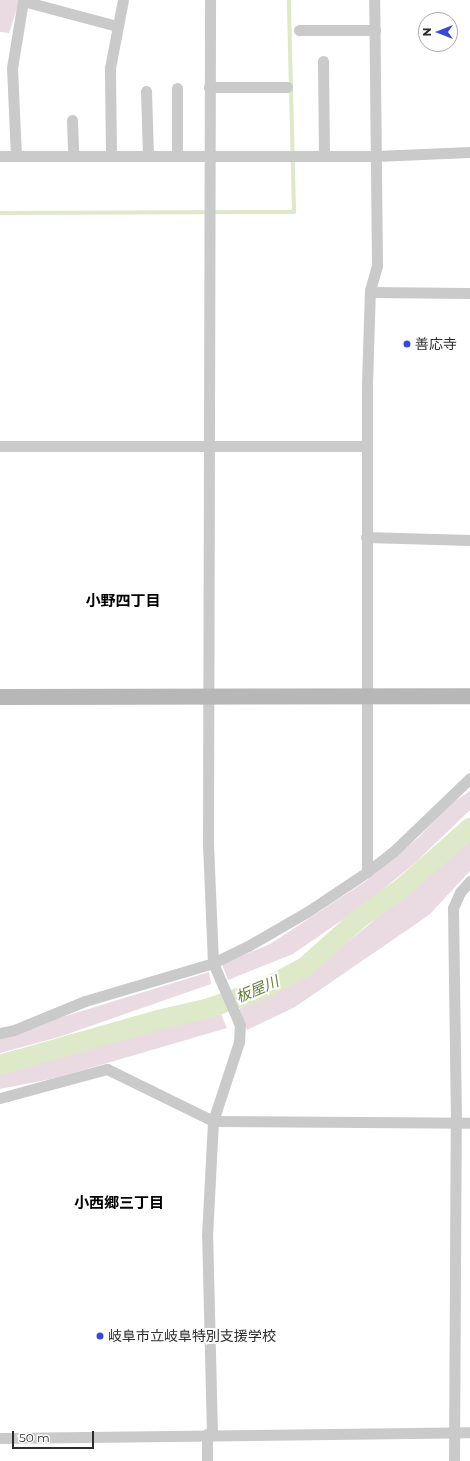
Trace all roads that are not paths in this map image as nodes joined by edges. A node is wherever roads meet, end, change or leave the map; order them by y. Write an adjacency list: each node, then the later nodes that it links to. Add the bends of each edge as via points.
1 (123, 0): 6 (street)
2 (210, 0): 10 (street)
3 (374, 0): 8 (street)
4 (22, 1): 5 (street); 21 (street, via 12,68)
5 (50, 4): 6 (street)
6 (117, 26): 17 (street, via 110,68)
7 (299, 30): 8 (street)
8 (375, 30): 24 (street)
9 (323, 61): 23 (street)
10 (210, 87): 12 (street); 19 (street)
11 (176, 88): 18 (street)
12 (287, 88)
13 (146, 91): 16 (street)
14 (72, 120): 22 (street)
15 (470, 152): 24 (street)
16 (148, 154): 17 (street); 18 (street)
17 (111, 155): 22 (street)
18 (178, 155): 19 (street)
19 (210, 155): 23 (street); 28 (street)
20 (0, 156): 21 (street)
21 (16, 156): 22 (street)
22 (73, 156)
23 (324, 156): 24 (street)
24 (376, 156): 25 (street, via 376,266)
25 (370, 292): 26 (street); 29 (street)
26 (470, 293)
27 (0, 446): 28 (street)
28 (210, 446): 29 (street); 35 (street)
29 (366, 446): 30 (street)
30 (366, 537): 31 (street); 32 (street)
31 (470, 540)
32 (366, 696): 33 (street); 35 (street); 37 (street)
33 (470, 696)
34 (0, 697): 35 (street)
35 (210, 697): 39 (street, via 208,845)
36 (470, 778): 37 (street, via 394,851)
37 (367, 872): 39 (street, via 307,912)
38 (470, 881): 43 (street, via 460,892 453,908)
39 (215, 965): 40 (street, via 85,1001 14,1030); 42 (street, via 240,1025 239,1042)
40 (0, 1032)
41 (0, 1098): 42 (street, via 107,1069)
42 (214, 1121): 43 (street); 47 (street, via 206,1236 212,1434)
43 (456, 1123): 44 (street); 45 (street)
44 (470, 1123)
45 (454, 1432): 46 (street); 47 (street); 50 (street)
46 (470, 1432)
47 (207, 1434): 48 (street); 49 (street)
48 (0, 1438)
49 (207, 1461)
50 (454, 1461)

